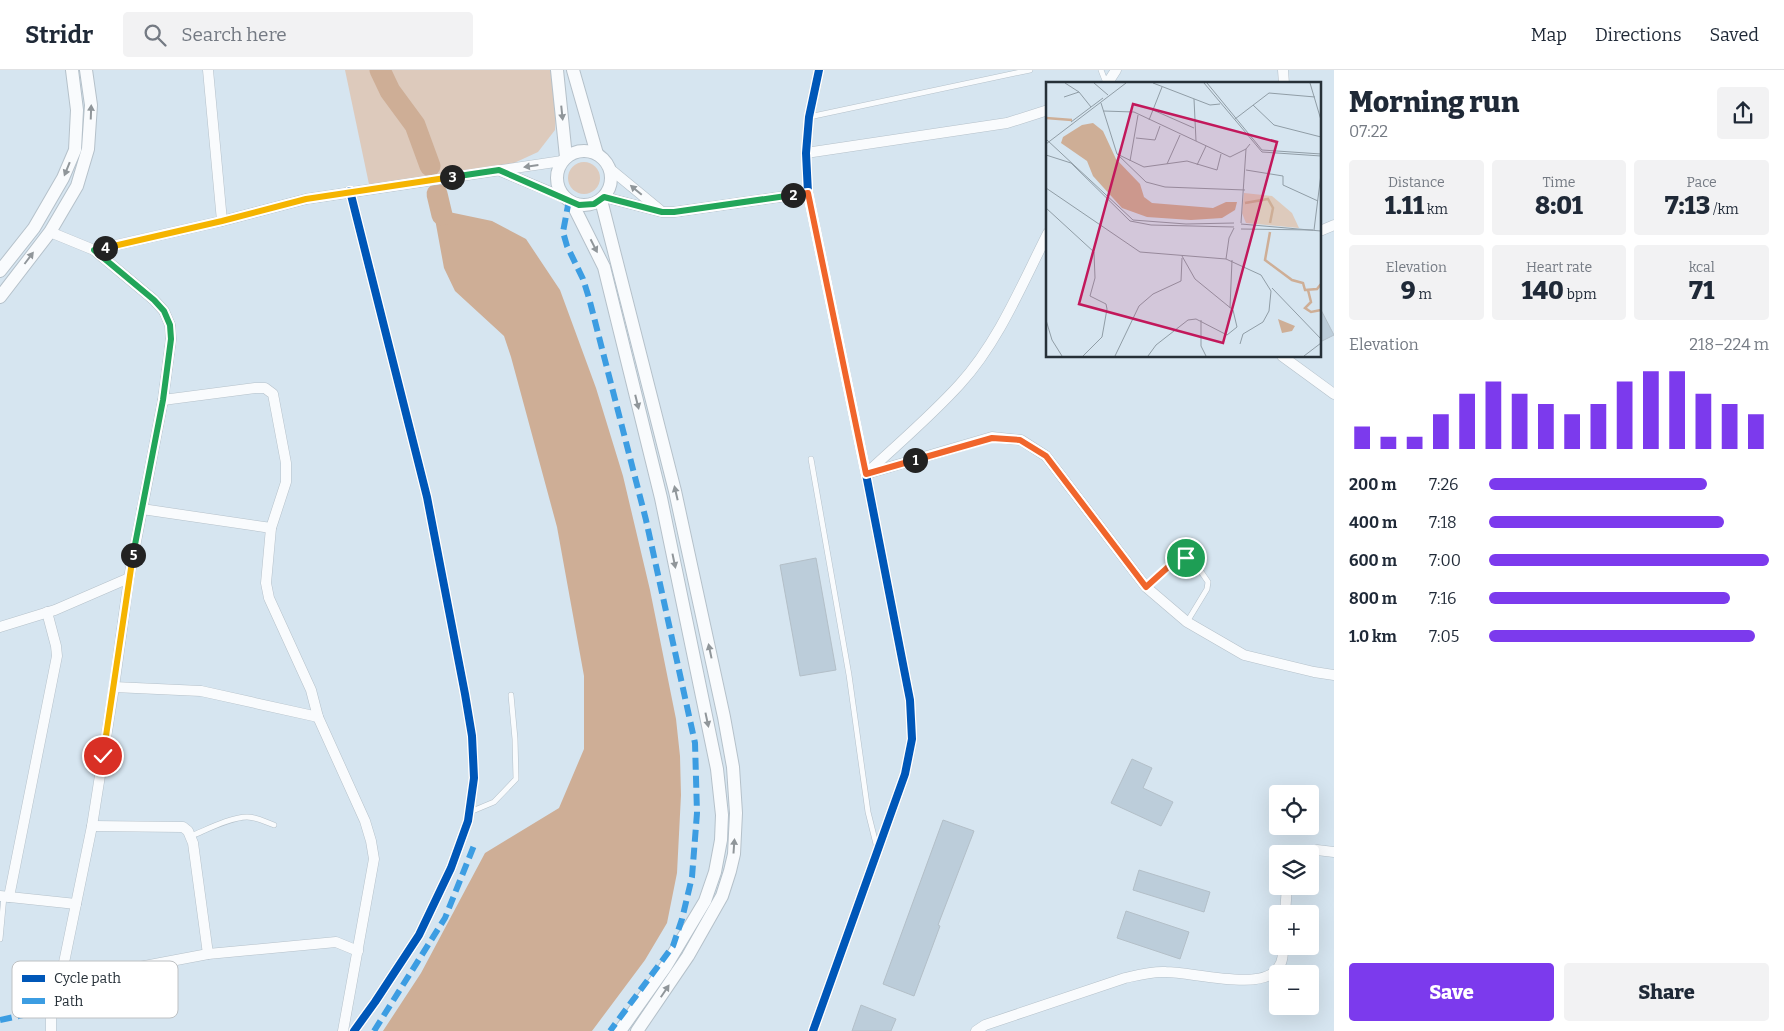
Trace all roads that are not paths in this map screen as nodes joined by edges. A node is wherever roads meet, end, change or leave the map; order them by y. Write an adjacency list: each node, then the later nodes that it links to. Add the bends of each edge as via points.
1 (72, 70): 30 (street, one-way to 30, via 77,110 75,150 64,178 34,228)
2 (86, 70): 27 (street, one-way to 2, via 77,186 88,149 91,105)
3 (208, 70): 24 (street)
4 (557, 70): 16 (street, one-way to 16)
5 (573, 70): 15 (street)
6 (819, 70): 13 (street)
7 (1030, 70): 13 (lane)
8 (1101, 70): 10 (lane)
9 (1116, 70): 11 (street)
10 (1106, 82)
11 (1108, 82)
12 (1046, 111): 14 (street, via 1007,123)
13 (808, 117): 14 (street)
14 (806, 153): 20 (street)
15 (597, 154): 16 (street, via 584,150); 17 (street)
16 (564, 159): 18 (street, one-way to 18); 22 (street, via 558,168 557,184)
17 (609, 168): 21 (street, via 611,183); 23 (street, one-way to 17)
18 (499, 170): 19 (street); 22 (street)
19 (350, 191): 24 (street); 48 (street, via 427,497 460,666 472,736 474,778)
20 (808, 193): 23 (street); 36 (street)
21 (602, 198): 22 (street, via 587,205); 23 (street); 68 (street, one-way to 21, via 688,956 722,896 734,854 736,813 733,767 724,717 676,491)
22 (568, 200): 67 (street, one-way to 67, via 604,267 661,498 717,769 722,815 715,872 705,901 666,966)
23 (662, 212)
24 (222, 221): 29 (street)
25 (1334, 225): 26 (street)
26 (1322, 230)
27 (50, 232): 29 (street); 31 (street, one-way to 27)
28 (1046, 237): 36 (street, via 985,352 960,384)
29 (94, 250): 34 (street, via 164,311 171,339)
30 (0, 271)
31 (0, 297)
32 (1285, 358): 33 (street)
33 (1334, 394)
34 (163, 400): 37 (street); 38 (street, via 255,388 265,388 273,394 286,463 286,482)
35 (811, 459): 53 (lane)
36 (866, 474): 40 (street, via 992,438 1020,440 1046,456); 53 (street, via 910,700 912,739 905,774)
37 (142, 509): 38 (street); 39 (street)
38 (271, 528): 47 (street, via 266,583 269,598 311,690)
39 (129, 578): 41 (street); 45 (street)
40 (1146, 587): 42 (street); 42 (lane, via 1177,559 1186,558 1194,563 1208,582)
41 (47, 612): 43 (street); 55 (street, via 56,656)
42 (1187, 622): 44 (street, via 1244,655)
43 (0, 627)
44 (1334, 675)
45 (114, 687): 47 (street, via 201,691); 50 (street)
46 (511, 695): 48 (lane, via 516,779 494,802)
47 (318, 717): 58 (street, via 371,841 374,859)
48 (469, 812): 66 (street, via 451,868 419,936)
49 (274, 825): 51 (lane, via 246,817)
50 (92, 826): 51 (street, via 183,827); 56 (street)
51 (191, 836): 59 (street)
52 (1319, 850): 54 (street)
53 (877, 851): 69 (street)
54 (1334, 852)
55 (4, 896): 56 (street); 57 (lane)
56 (76, 904): 61 (street)
57 (0, 939)
58 (358, 951): 59 (street, via 336,942); 65 (street)
59 (208, 954): 62 (street)
60 (1282, 955): 70 (street, via 1278,970 1266,978 1252,981 1147,973 985,1025)
61 (64, 961)
62 (171, 961)
63 (51, 1018): 64 (street)
64 (51, 1031)
65 (343, 1031)
66 (354, 1031)
67 (620, 1031)
68 (636, 1031)
69 (813, 1031)
70 (976, 1031)

